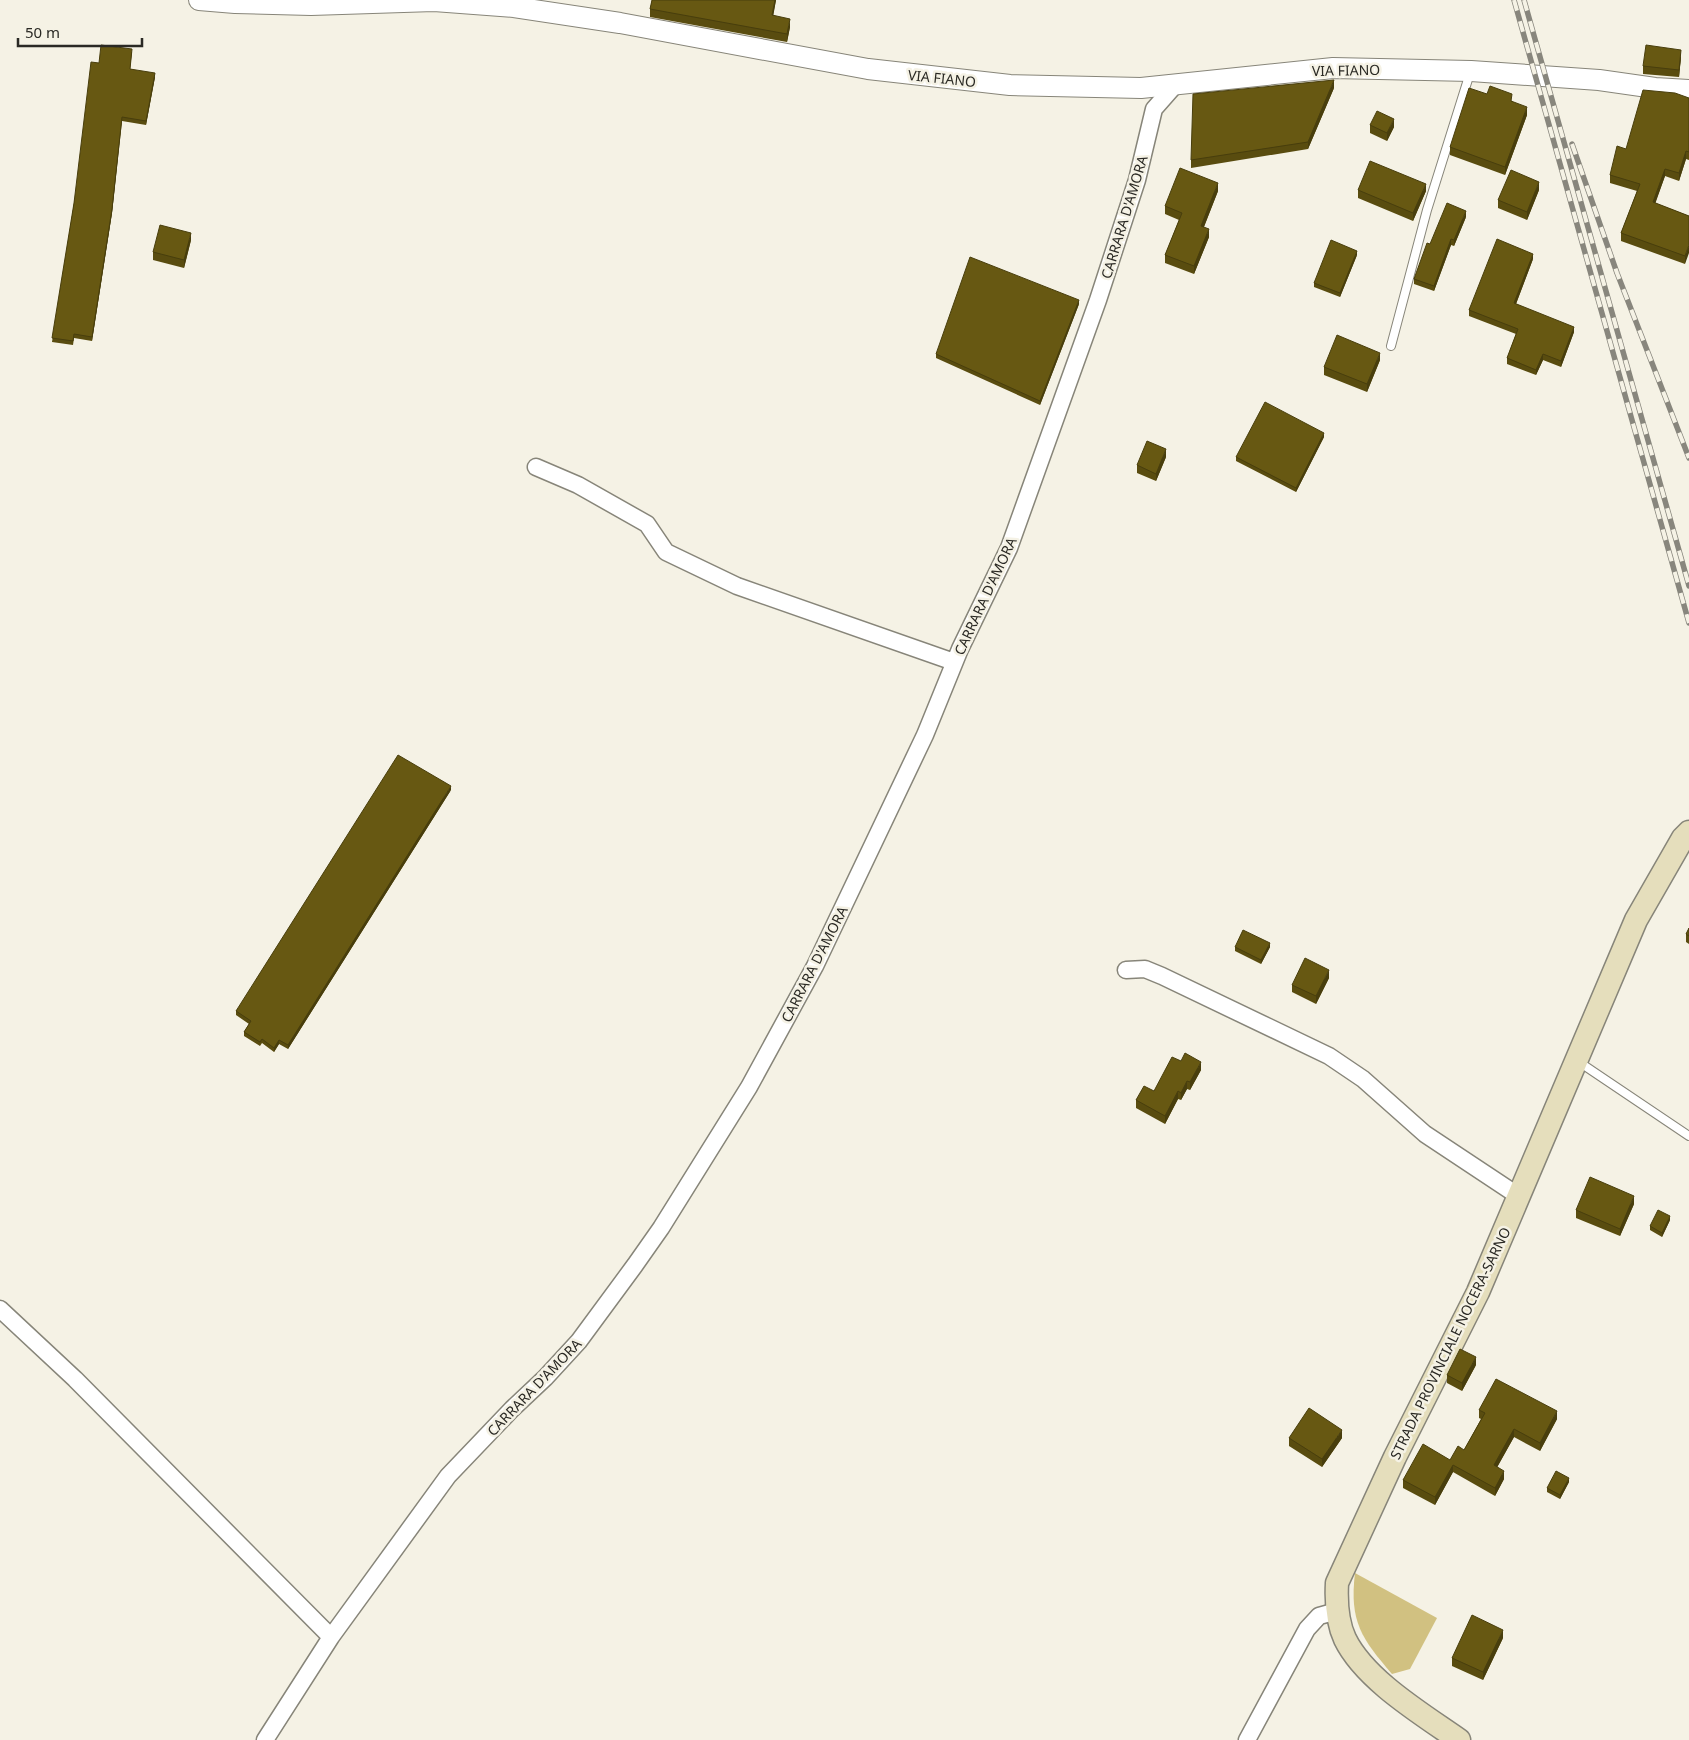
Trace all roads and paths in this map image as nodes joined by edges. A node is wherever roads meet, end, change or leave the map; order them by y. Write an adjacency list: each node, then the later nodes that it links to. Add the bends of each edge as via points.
1 (199, 0): 3 (street, VIA FIANO, via 311,5 434,1 514,7 620,23 868,69 1010,85 1141,88)
2 (1471, 71): 3 (street, VIA FIANO, via 1333,68); 4 (street, VIA FIANO); 5 (lane, via 1427,210)
3 (1176, 84): 7 (street, CARRARA D'AMORA, via 1154,109 1137,180 1107,272 1009,548)
4 (1689, 90)
5 (1391, 346)
6 (536, 466): 7 (street, via 578,485 647,524 666,552 737,586)
7 (954, 662): 15 (street, CARRARA D'AMORA, via 924,735 815,966 749,1087 661,1228 579,1341 448,1476)
8 (1689, 832): 10 (main road, STRADA PROVINCIALE NOCERA-SARNO, via 1636,920)
9 (1126, 970): 12 (street, via 1145,969 1162,976 1329,1056 1362,1079 1425,1134)
10 (1577, 1061): 11 (lane); 12 (main road, STRADA PROVINCIALE NOCERA-SARNO)
11 (1689, 1136)
12 (1520, 1196): 14 (main road, STRADA PROVINCIALE NOCERA-SARNO, via 1478,1292 1344,1566 1337,1583)
13 (0, 1309): 15 (street, via 75,1379)
14 (1337, 1611): 17 (street, via 1319,1616 1306,1629); 18 (main road, STRADA PROVINCIALE NOCERA-SARNO, via 1345,1639 1365,1666 1386,1687)
15 (331, 1637): 16 (street, CARRARA D'AMORA)
16 (265, 1740)
17 (1247, 1740)
18 (1459, 1740)

